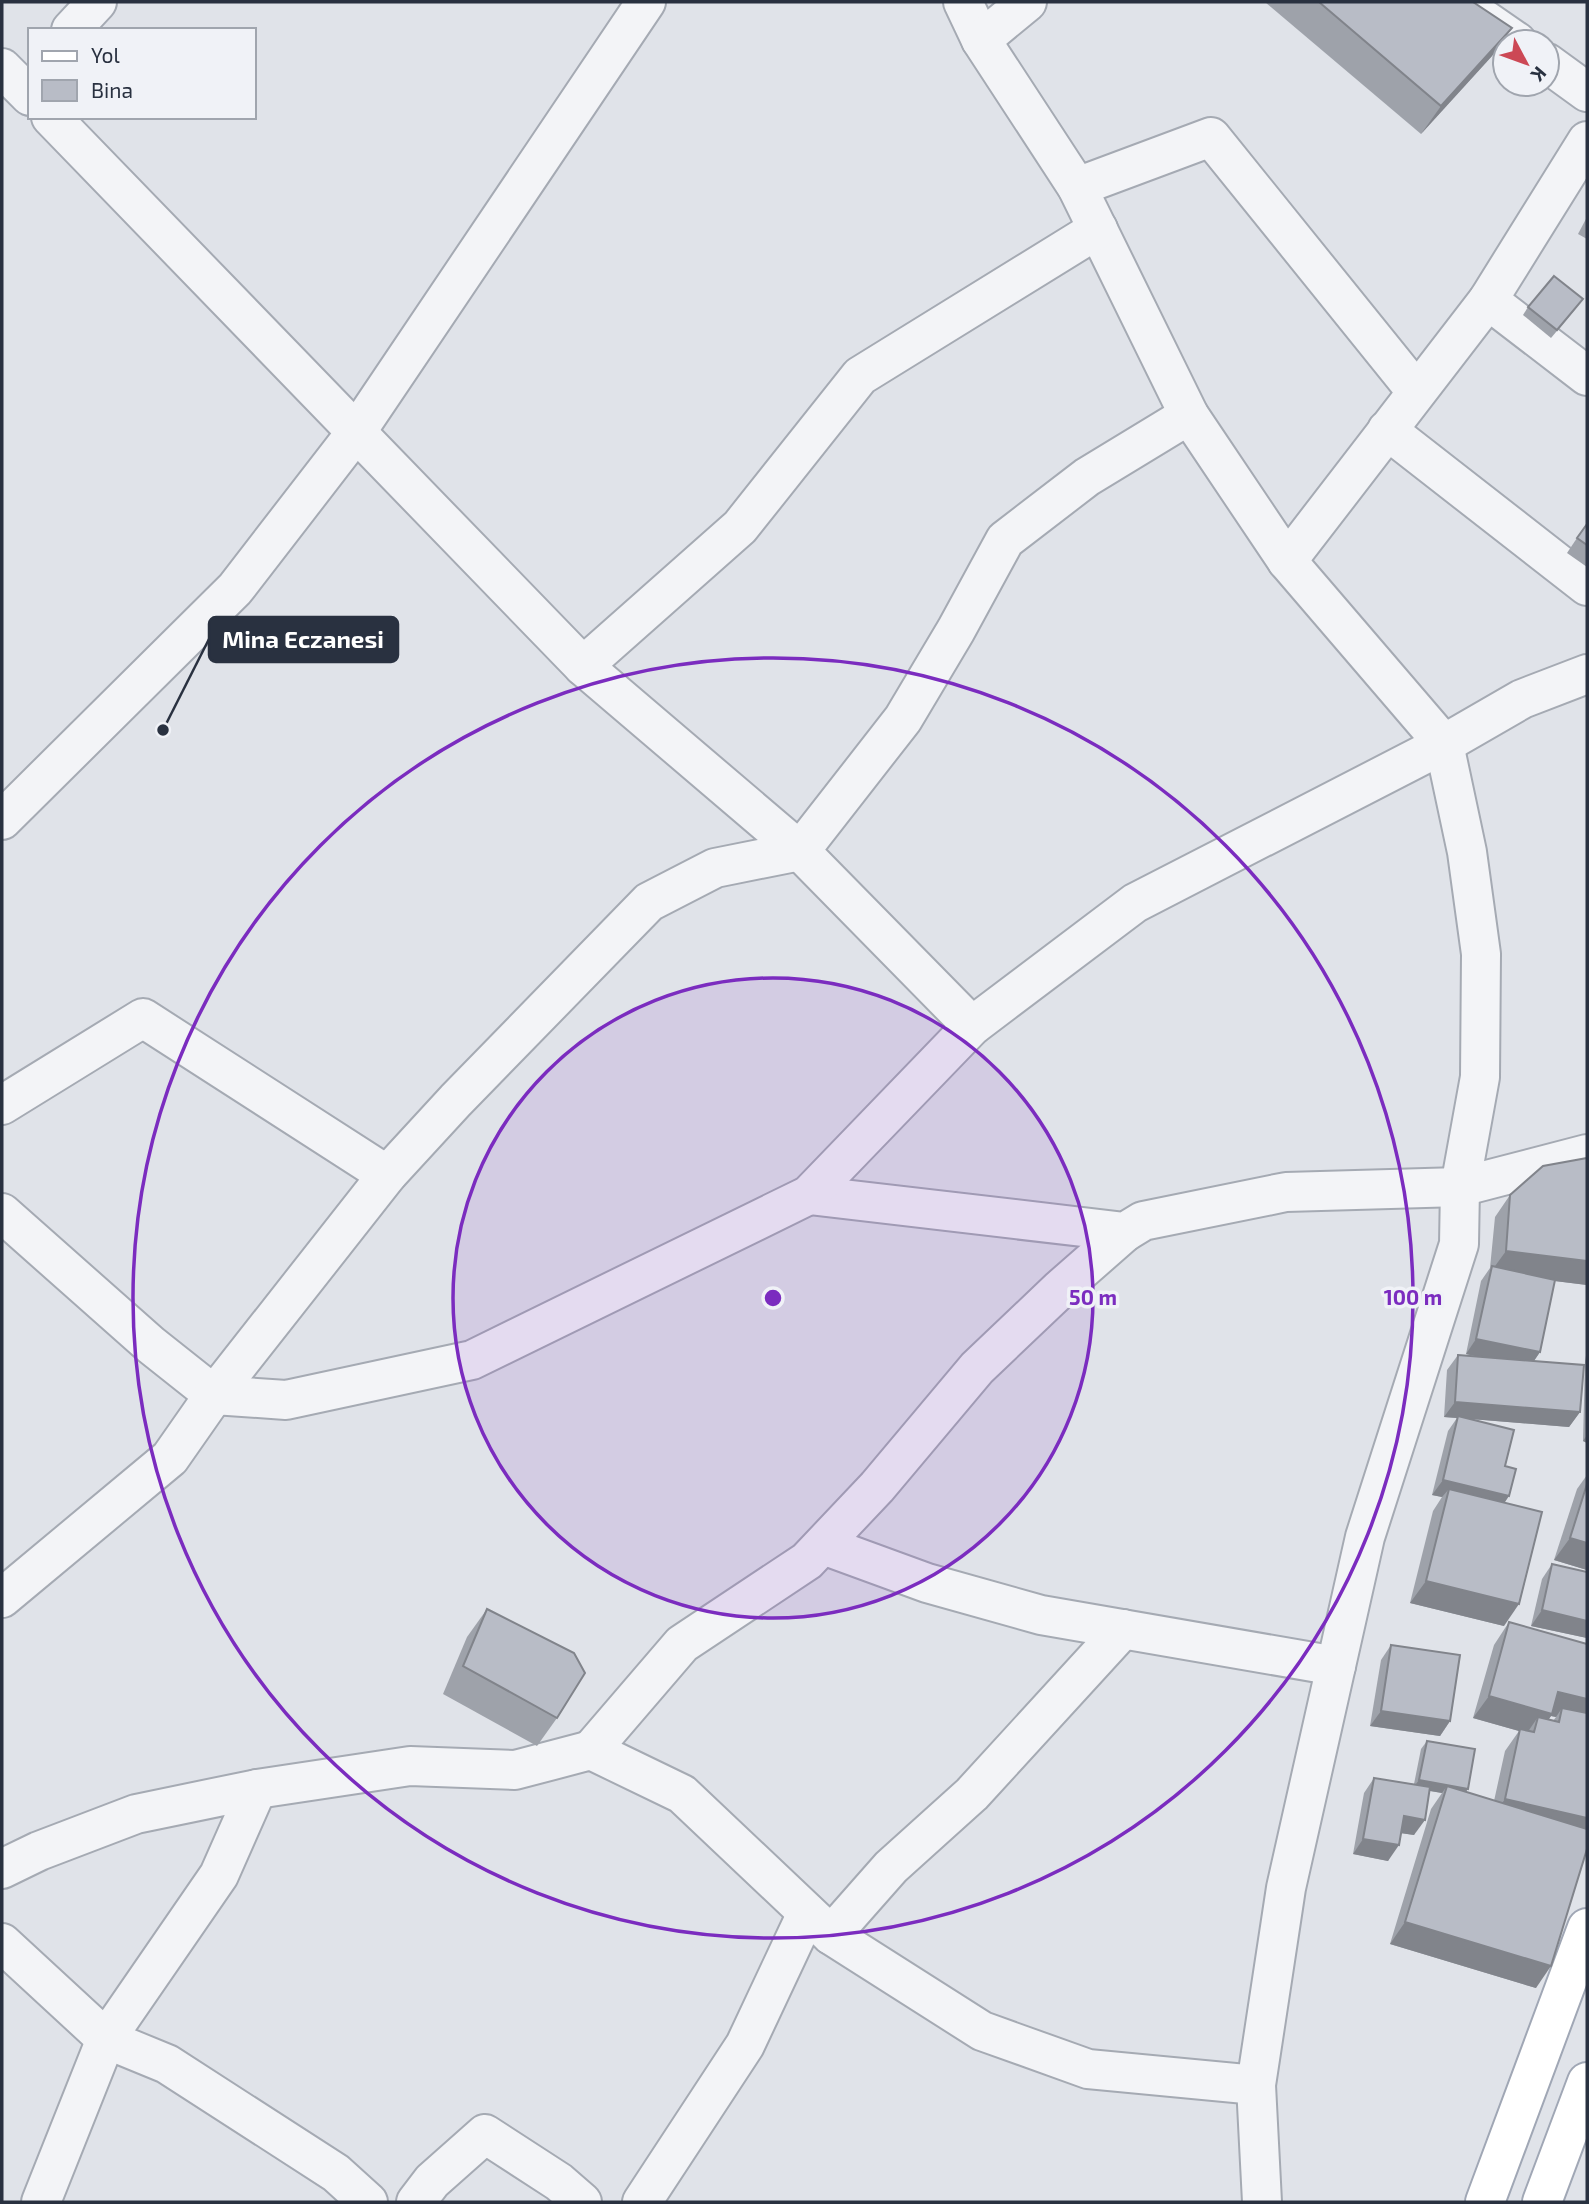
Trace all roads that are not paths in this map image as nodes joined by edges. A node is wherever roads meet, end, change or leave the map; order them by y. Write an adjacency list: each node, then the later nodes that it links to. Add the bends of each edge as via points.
1 (97, 2): 6 (street)
2 (646, 2): 20 (street)
3 (963, 2): 8 (street)
4 (1027, 2): 8 (street)
5 (1459, 2): 7 (street)
6 (73, 28)
7 (1497, 28)
8 (981, 40): 13 (street)
9 (1561, 74): 10 (street)
10 (1587, 92)
11 (53, 119): 20 (street)
12 (1582, 161): 15 (street)
13 (1077, 187): 14 (street); 17 (street, via 1211,137)
14 (1098, 229): 18 (street); 23 (street, via 860,376 740,527)
15 (1488, 300): 16 (street); 17 (street)
16 (1587, 376)
17 (1416, 391): 19 (street)
18 (1189, 415): 21 (street); 27 (street, via 1087,477 1005,540 903,719)
19 (1387, 430): 21 (street); 22 (street)
20 (357, 431): 23 (street); 26 (street, via 235,589)
21 (1287, 561): 25 (street)
22 (1587, 586)
23 (583, 666): 27 (street)
24 (1587, 674): 25 (street, via 1522,699)
25 (1444, 744): 28 (street, via 1135,903); 32 (street, via 1467,852 1481,954 1480,1077)
26 (2, 820)
27 (800, 851): 28 (street); 31 (street, via 715,868 649,902)
28 (972, 1026): 33 (street)
29 (2, 1105): 31 (street, via 143,1018)
30 (1587, 1154): 32 (street)
31 (387, 1175): 36 (street)
32 (1460, 1187): 35 (street, via 1286,1192 1143,1221); 40 (street, via 1459,1244 1365,1537)
33 (809, 1195): 35 (street); 36 (street, via 472,1360 286,1400)
34 (2, 1213): 36 (street)
35 (1125, 1232): 37 (street, via 977,1368)
36 (214, 1395): 38 (street, via 170,1458)
37 (823, 1545): 39 (street, via 927,1583 1041,1615); 41 (street, via 807,1561 682,1644)
38 (2, 1598)
39 (1123, 1629): 40 (street); 44 (street, via 972,1794)
40 (1336, 1666): 49 (street, via 1286,1888)
41 (591, 1750): 42 (street, via 515,1770 410,1766); 44 (street, via 681,1794)
42 (257, 1789): 43 (street, via 136,1814); 47 (street, via 219,1875)
43 (2, 1869)
44 (819, 1924): 49 (street, via 982,2031 1088,2069); 55 (street)
45 (1587, 1928): 57 (main road)
46 (2, 1943): 47 (street)
47 (106, 2039): 50 (street, via 167,2064); 51 (street)
48 (1587, 2082): 58 (main road)
49 (1256, 2085): 56 (street)
50 (330, 2188): 52 (street)
51 (41, 2202)
52 (368, 2202)
53 (416, 2202): 54 (street, via 432,2181 485,2134)
54 (582, 2202)
55 (642, 2202)
56 (1262, 2202)
57 (1485, 2202)
58 (1542, 2202)

